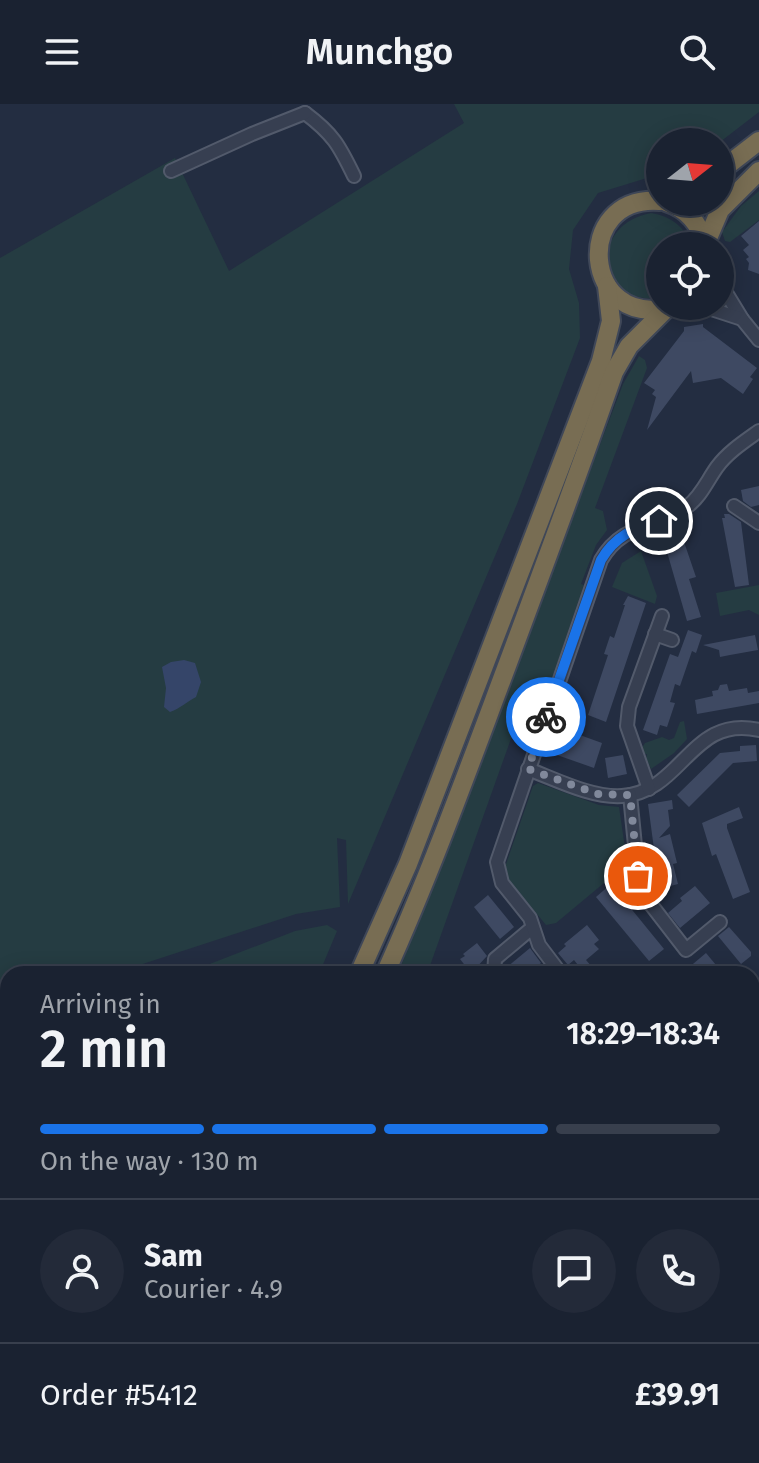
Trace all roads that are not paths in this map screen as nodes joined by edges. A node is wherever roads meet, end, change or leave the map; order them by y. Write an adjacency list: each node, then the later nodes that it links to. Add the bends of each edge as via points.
1 (305, 109): 4 (street); 6 (street, via 338,142)
2 (759, 141): 3 (highway)
3 (734, 160)
4 (171, 171)
5 (759, 171): 10 (highway, via 720,210)
6 (354, 176)
7 (646, 202): 11 (highway, via 617,213 602,232 598,256)
8 (690, 216): 9 (highway)
9 (702, 232)
10 (711, 232)
11 (607, 286): 13 (highway, via 621,300); 30 (highway, via 611,321 601,361 413,850)
12 (734, 306): 15 (street)
13 (646, 309)
14 (734, 316): 15 (street)
15 (742, 319): 17 (street)
16 (656, 320): 31 (highway, via 629,346 614,372 483,729)
17 (759, 340)
18 (759, 430): 25 (street, via 724,459 694,501 623,535 605,552)
19 (734, 506): 20 (street)
20 (759, 523)
21 (662, 616): 22 (street)
22 (655, 634): 23 (street); 26 (street, via 627,721)
23 (672, 640)
24 (759, 730): 26 (street, via 735,728 710,736)
25 (528, 769): 27 (street, via 598,794); 29 (street, via 497,868)
26 (649, 789): 27 (street)
27 (630, 795): 28 (street, via 642,893 681,954)
28 (720, 922)
29 (532, 928): 32 (street, via 495,959); 33 (street)
30 (362, 966)
31 (389, 966)
32 (495, 966)
33 (555, 966)

